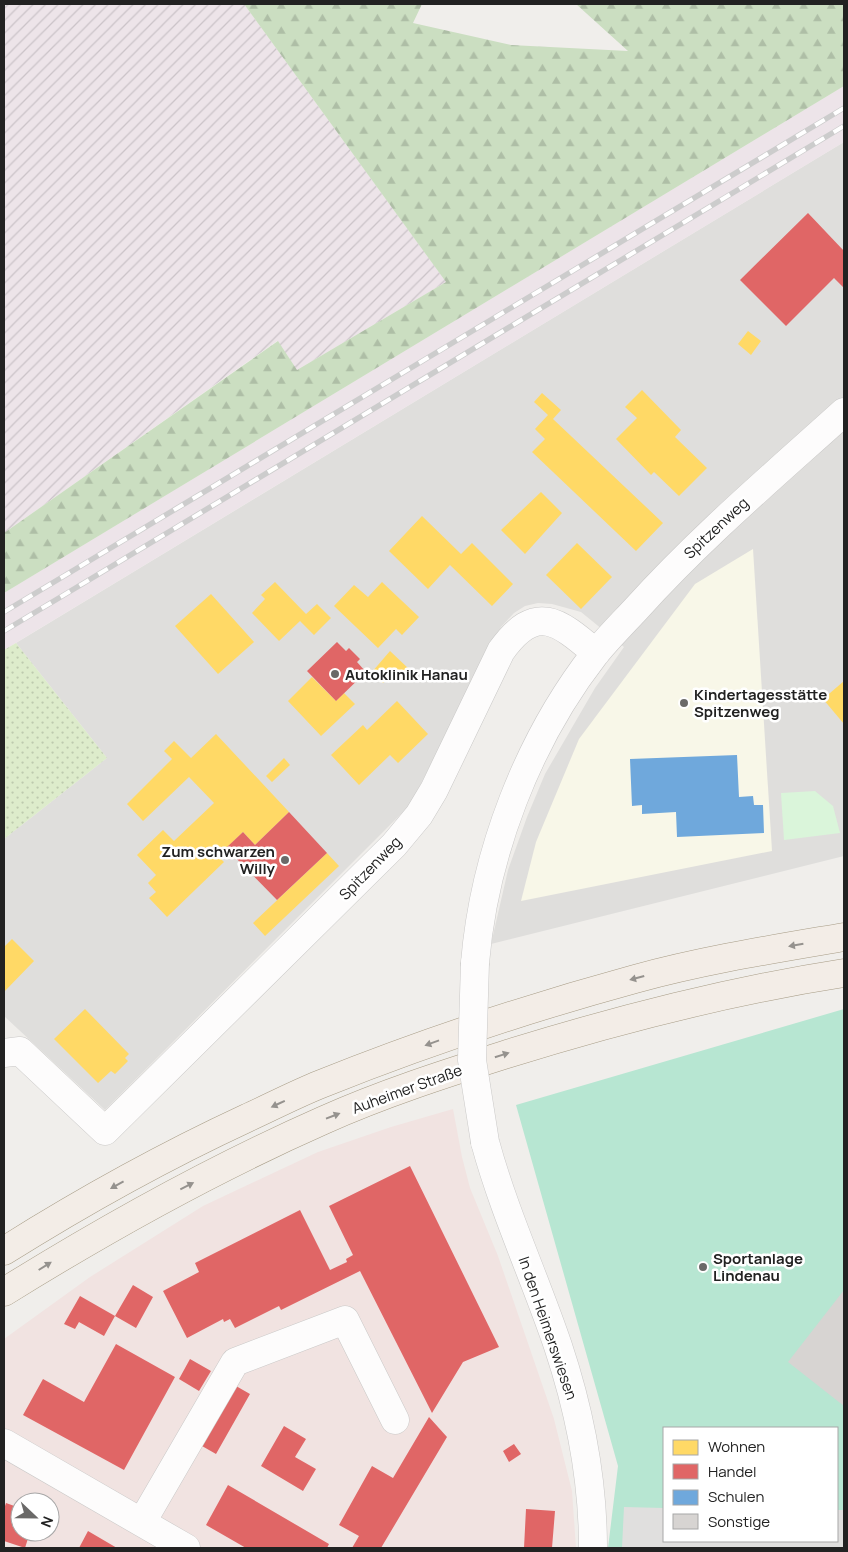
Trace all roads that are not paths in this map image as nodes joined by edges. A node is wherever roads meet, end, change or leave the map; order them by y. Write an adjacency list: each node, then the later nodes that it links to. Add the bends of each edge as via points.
1 (844, 412): 2 (street, Spitzenweg, via 708,535)
2 (596, 653): 4 (street, Spitzenweg, via 551,720 513,803 485,895); 6 (street, Spitzenweg, via 558,624 545,621 526,624 514,633 501,650 419,815 394,845 105,1131 20,1051)
3 (844, 937): 7 (main road, one-way to 7, via 736,955 637,978 438,1040 319,1084 130,1177)
4 (475, 963): 13 (street, In den Heimerswiesen, bridge, via 472,1060 485,1142 495,1180 558,1346 572,1395 590,1486)
5 (844, 973): 8 (main road, Auheimer Straße, one-way to 5, via 148,1207 225,1167 326,1119 425,1081 572,1033 650,1012)
6 (4, 1053)
7 (4, 1251)
8 (4, 1292)
9 (395, 1420): 11 (street, via 345,1320 235,1362)
10 (4, 1442): 11 (street)
11 (142, 1522): 12 (street)
12 (185, 1548)
13 (593, 1548)

